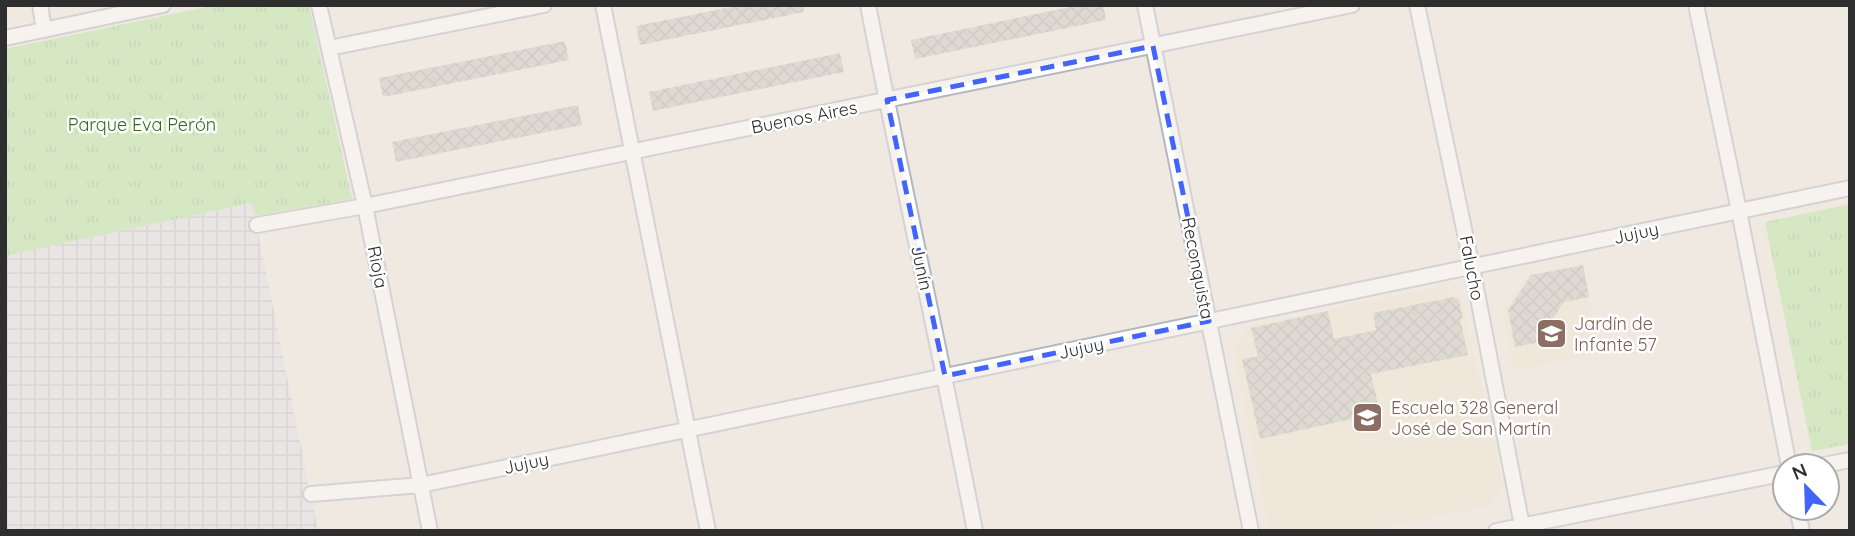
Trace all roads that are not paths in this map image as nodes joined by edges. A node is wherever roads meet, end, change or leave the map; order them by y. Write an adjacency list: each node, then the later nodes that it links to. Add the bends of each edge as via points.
1 (40, 5): 11 (street)
2 (163, 5): 11 (street)
3 (319, 5): 14 (street, Rioja)
4 (544, 5): 14 (street)
5 (603, 5): 16 (street)
6 (868, 5): 15 (street, Junín)
7 (1145, 5): 13 (street, Reconquista)
8 (1352, 5): 13 (street, Buenos Aires)
9 (1417, 5): 21 (street, Falucho)
10 (1696, 5): 19 (street)
11 (44, 30): 12 (street)
12 (5, 38)
13 (1153, 46): 15 (street, Buenos Aires); 22 (street, Reconquista)
14 (329, 48): 18 (street, Rioja)
15 (887, 100): 16 (street, Buenos Aires); 23 (street, Junín)
16 (632, 152): 18 (street, Buenos Aires); 24 (street)
17 (1850, 188): 19 (street, Jujuy)
18 (365, 206): 20 (street, Buenos Aires); 27 (street, Rioja)
19 (1740, 211): 21 (street, Jujuy); 25 (street)
20 (257, 225)
21 (1472, 267): 22 (street, Jujuy); 29 (street, Falucho)
22 (1209, 321): 23 (street, Jujuy); 33 (street, Reconquista)
23 (945, 376): 24 (street, Jujuy); 32 (street, Junín)
24 (689, 429): 27 (street, Jujuy); 31 (street)
25 (1786, 452)
26 (1771, 475): 29 (street)
27 (421, 485): 28 (street, Jujuy); 30 (street, Rioja)
28 (311, 494)
29 (1522, 528): 34 (street)
30 (430, 531)
31 (708, 531)
32 (975, 531)
33 (1251, 531)
34 (1496, 531)

